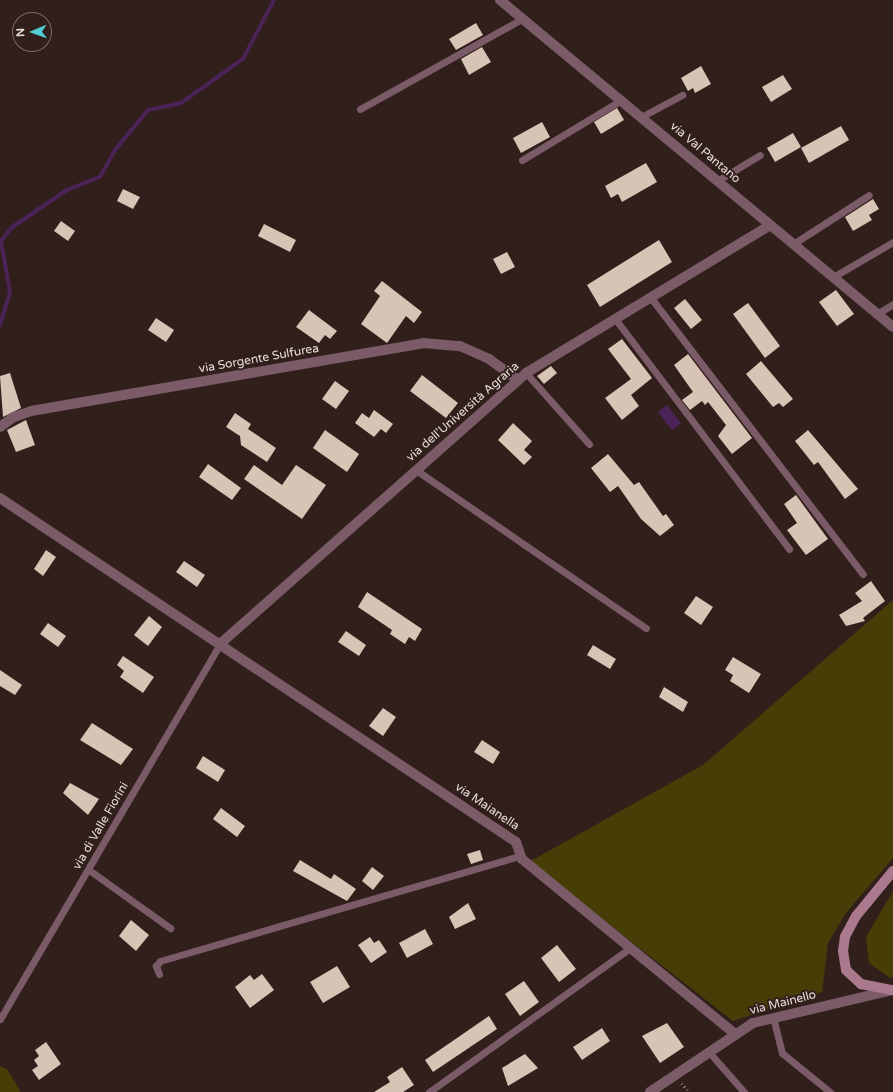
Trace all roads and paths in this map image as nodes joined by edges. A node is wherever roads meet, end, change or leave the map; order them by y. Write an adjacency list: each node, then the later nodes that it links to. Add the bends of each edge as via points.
1 (500, 0): 2 (street, via Val Pantano)
2 (522, 18): 4 (street, via Val Pantano); 5 (lane)
3 (682, 96): 6 (lane)
4 (621, 100): 6 (street, via Val Pantano); 8 (lane)
5 (360, 109)
6 (641, 117): 9 (street, via Val Pantano)
7 (760, 155): 9 (lane)
8 (522, 160)
9 (717, 181): 11 (street, via Val Pantano)
10 (869, 195): 13 (lane)
11 (770, 225): 13 (street, via Val Pantano); 15 (street, via dell'Università Agraria)
12 (893, 242): 14 (lane)
13 (793, 244): 14 (street, via Val Pantano)
14 (833, 277): 17 (street, via Val Pantano)
15 (651, 298): 18 (street, via dell'Università Agraria); 26 (lane)
16 (893, 304): 17 (lane)
17 (877, 314): 19 (street, via Val Pantano)
18 (616, 320): 20 (street, via dell'Università Agraria); 25 (lane)
19 (893, 327)
20 (522, 377): 21 (street, via Sorgente Sulfurea, via 460,346 423,343 31,411 14,417); 22 (lane); 23 (street, via dell'Università Agraria)
21 (0, 427)
22 (589, 444)
23 (416, 470): 27 (lane); 28 (street, via dell'Università Agraria)
24 (0, 498): 28 (street, via Maianella)
25 (790, 549)
26 (863, 574)
27 (646, 628)
28 (220, 644): 29 (street, via Maianella, via 516,842); 30 (lane, via di Valle Fiorini)
29 (520, 856): 33 (street, via Maianella); 34 (lane, via 160,961 156,966)
30 (89, 870): 32 (lane); 37 (lane, via di Valle Fiorini)
31 (893, 871): 35 (street, via 856,916 845,937 843,951 846,970 861,984)
32 (170, 928)
33 (630, 948): 38 (street, via Maianella); 40 (lane)
34 (159, 974)
35 (893, 990): 36 (street, via Mainello)
36 (773, 1017): 38 (street, via Mainello); 43 (lane, via 782,1053)
37 (0, 1019)
38 (734, 1032): 39 (street, via Mainello)
39 (708, 1051): 41 (street, via Mainello); 42 (lane)
40 (429, 1092)
41 (650, 1092)
42 (744, 1092)
43 (830, 1092)

